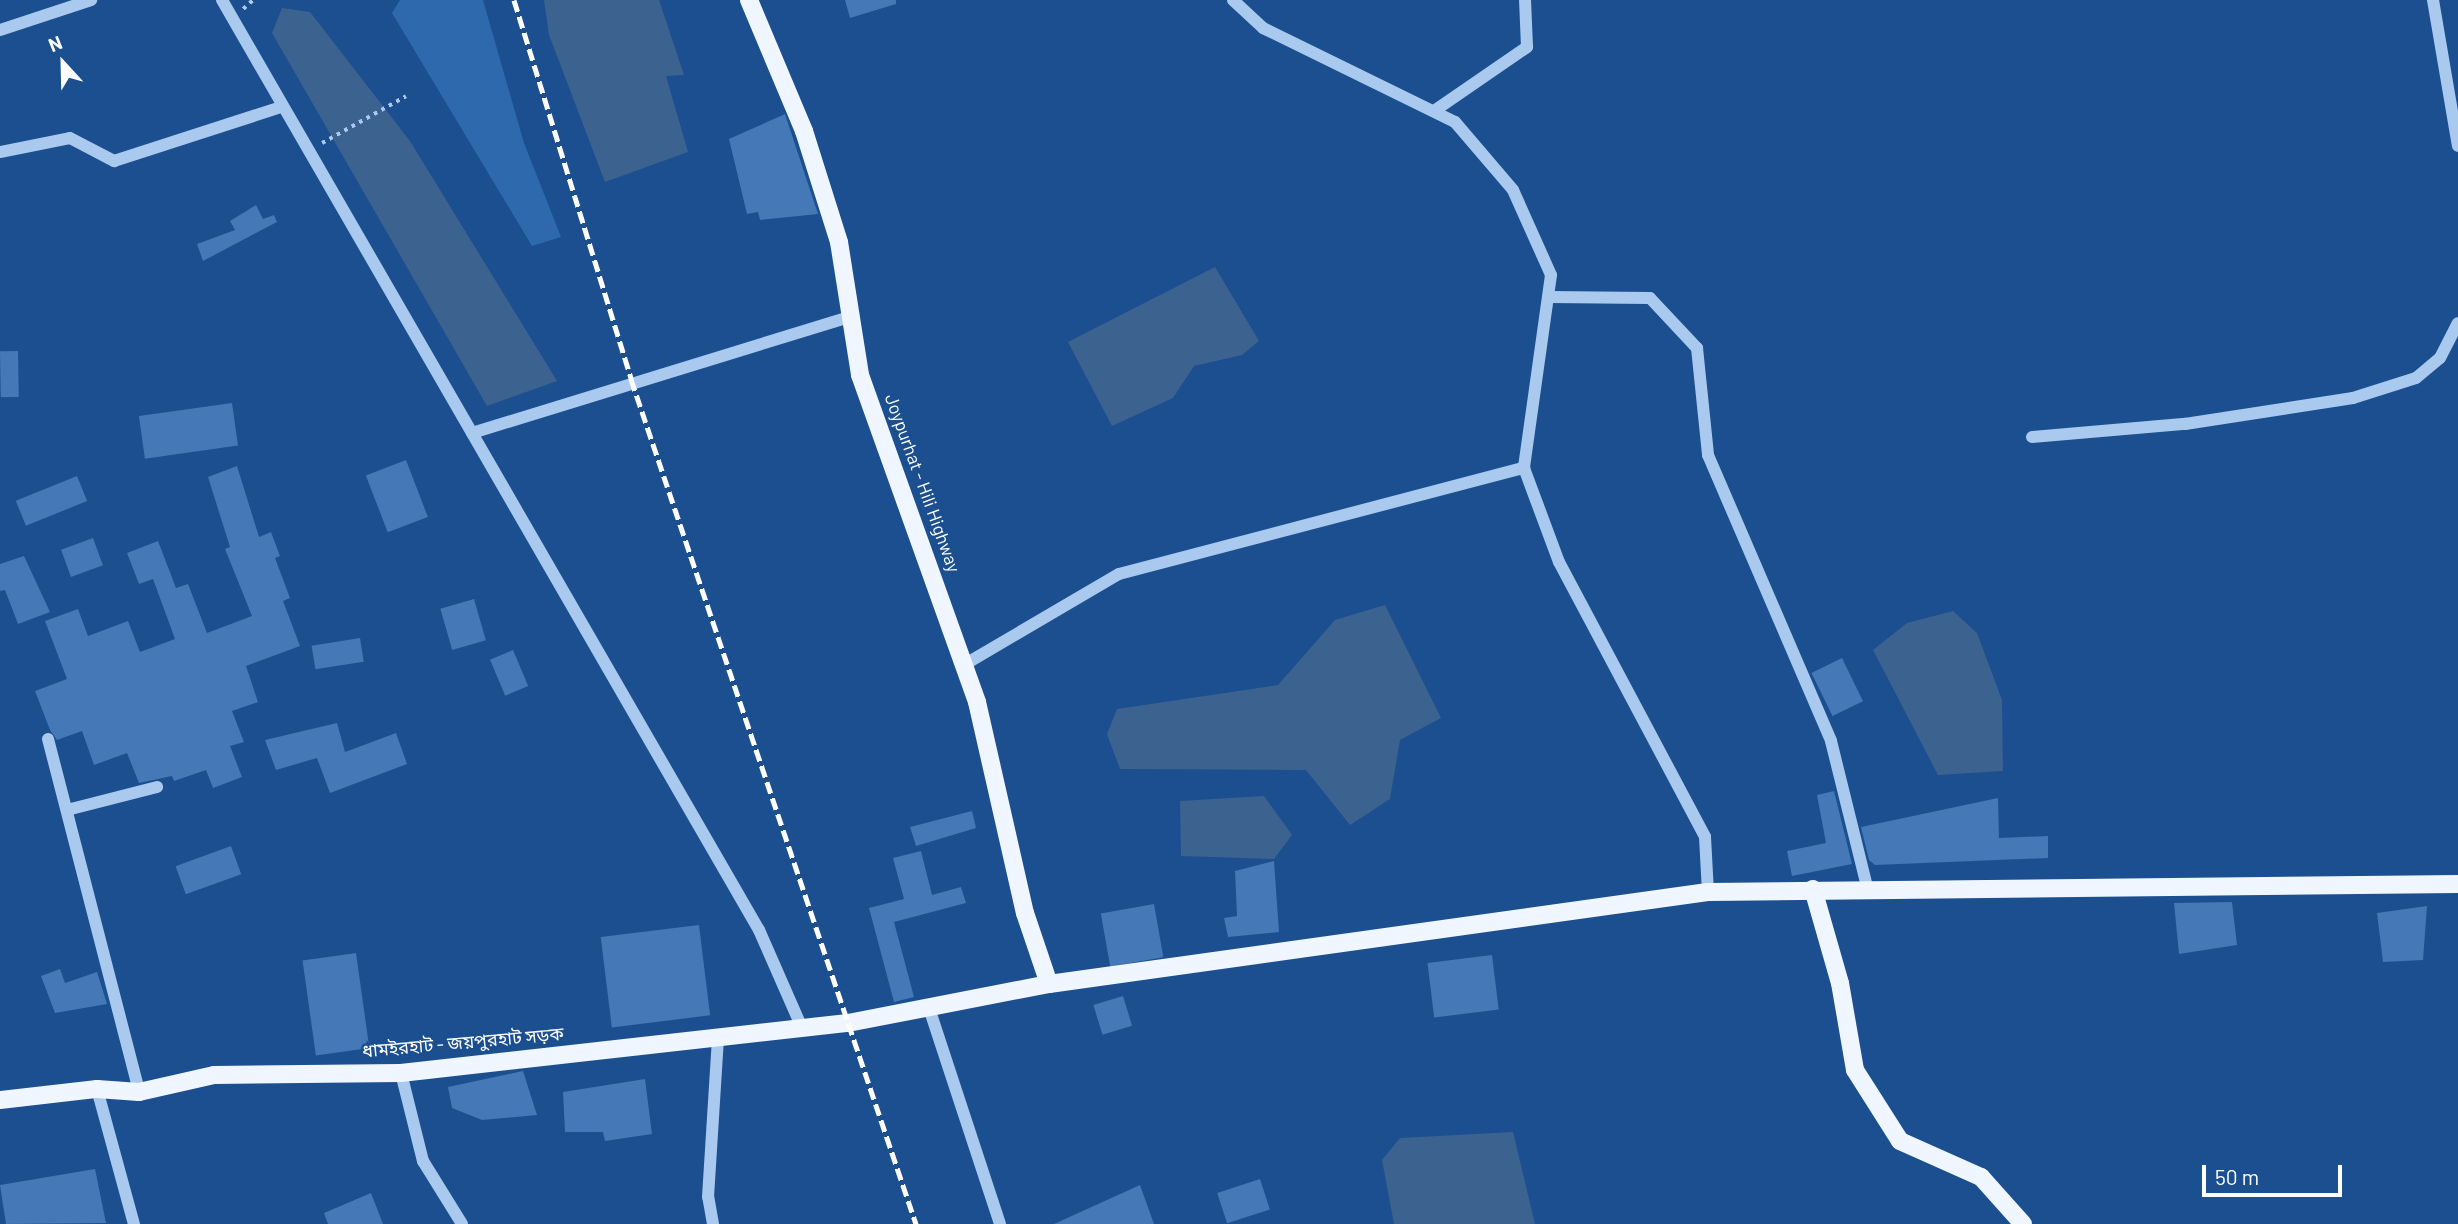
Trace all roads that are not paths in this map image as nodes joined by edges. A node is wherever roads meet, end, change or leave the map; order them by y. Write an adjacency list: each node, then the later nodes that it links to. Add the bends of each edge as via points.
1 (91, 0): 7 (street)
2 (222, 0): 8 (street)
3 (749, 0): 13 (main road, Joypurhat - Hili Highway, via 804,131 839,242)
4 (1233, 0): 9 (street, via 1263,28)
5 (1525, 0): 9 (street, via 1527,47)
6 (2432, 0): 10 (street)
7 (0, 30)
8 (281, 107): 11 (street, via 114,161 70,138); 15 (street)
9 (1434, 111): 12 (street, via 1455,122 1513,190 1551,275)
10 (2458, 146)
11 (0, 152)
12 (1548, 297): 17 (street); 23 (street, via 1650,298 1697,348 1708,455 1831,741)
13 (849, 317): 15 (street); 18 (main road, Joypurhat - Hili Highway, via 860,374)
14 (2458, 323): 16 (street, via 2440,358 2417,378 2353,398 2185,424)
15 (472, 433): 28 (street, via 759,930)
16 (2032, 437)
17 (1524, 468): 18 (street, via 1119,574); 25 (street, via 1559,562 1705,837)
18 (962, 666): 26 (main road, Joypurhat - Hili Highway, via 977,702 1025,913)
19 (48, 739): 21 (street)
20 (157, 787): 21 (street)
21 (67, 810): 32 (street)
22 (2458, 884): 23 (main road, ধামইরহাট - জয়পুরহাট সড়ক)
23 (1867, 887): 24 (main road, ধামইরহাট - জয়পুরহাট সড়ক)
24 (1813, 889): 25 (main road, ধামইরহাট - জয়পুরহাট সড়ক); 38 (main road, via 1840,983 1854,1070 1900,1141 1981,1177)
25 (1708, 892): 26 (main road, ধামইরহাট - জয়পুরহাট সড়ক)
26 (1049, 984): 27 (main road, ধামইরহাট - জয়পুরহাট সড়ক)
27 (930, 1011): 28 (main road, ধামইরহাট - জয়পুরহাট সড়ক); 37 (street)
28 (802, 1028): 29 (main road, ধামইরহাট - জয়পুরহাট সড়ক)
29 (718, 1037): 30 (main road, ধামইরহাট - জয়পুরহাট সড়ক); 36 (street, via 708,1197)
30 (401, 1073): 32 (main road, ধামইরহাট - জয়পুরহাট সড়ক, via 214,1075); 35 (street, via 423,1161)
31 (97, 1089): 32 (main road, ধামইরহাট - জয়পুরহাট সড়ক); 33 (main road, ধামইরহাট - জয়পুরহাট সড়ক); 34 (street)
32 (138, 1092)
33 (0, 1100)
34 (134, 1224)
35 (462, 1224)
36 (713, 1224)
37 (1000, 1224)
38 (2023, 1224)

